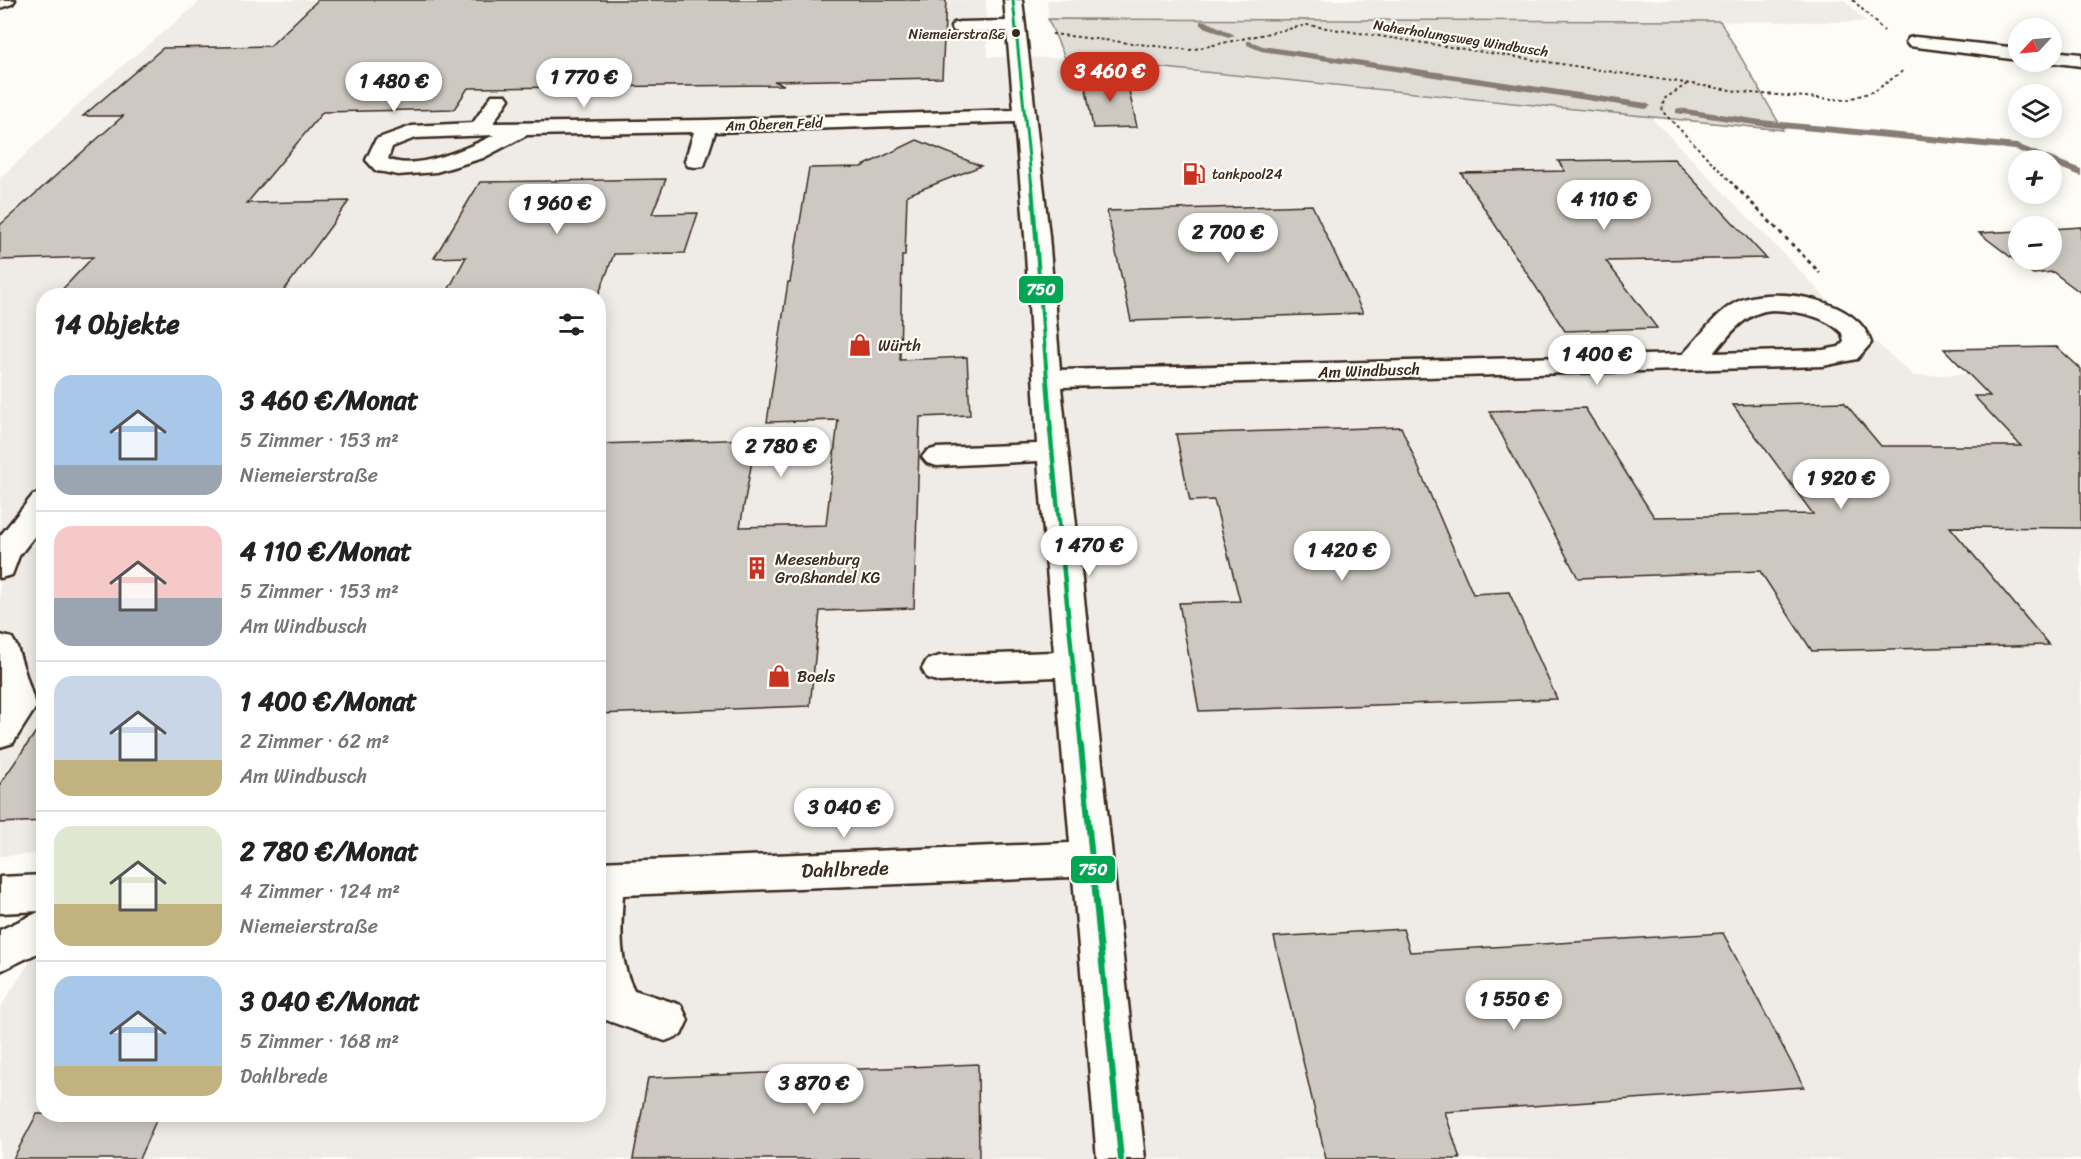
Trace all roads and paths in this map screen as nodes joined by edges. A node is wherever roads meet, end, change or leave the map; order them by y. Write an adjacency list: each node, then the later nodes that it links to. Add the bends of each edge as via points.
1 (6, 0): 3 (street)
2 (1853, 0): 6 (path, via 1881,29)
3 (0, 3)
4 (1015, 20): 5 (street); 10 (path, Naherholungsweg Windbusch, via 1053,34 1190,50 1307,25); 12 (street)
5 (960, 27)
6 (1915, 42): 7 (street); 10 (path, Naherholungsweg Windbusch, via 1906,68 1875,91 1846,100 1750,93)
7 (2008, 53)
8 (2062, 58): 9 (street)
9 (2081, 60)
10 (1689, 83): 17 (path, via 1664,99 1662,111 1828,282 1839,298)
11 (499, 99): 14 (street)
12 (1026, 116): 13 (street, Am Oberen Feld); 19 (street)
13 (706, 126): 15 (street, Am Oberen Feld); 16 (street)
14 (478, 129): 15 (street, Am Oberen Feld); 15 (street, Am Oberen Feld, via 412,132 383,143 377,160 384,166 398,168 436,166 475,153)
15 (522, 129)
16 (696, 161)
17 (1826, 313): 18 (street, Am Windbusch, via 1789,302 1749,306); 18 (street, Am Windbusch, via 1854,330 1858,343 1848,353 1823,358)
18 (1691, 362): 19 (street, Am Windbusch)
19 (1046, 379): 20 (street)
20 (1052, 452): 21 (street); 25 (street)
21 (937, 457)
22 (36, 512): 23 (street, via 3,554)
23 (0, 567)
24 (0, 646): 27 (street, via 18,707)
25 (1072, 664): 26 (street); 28 (street)
26 (940, 669)
27 (0, 733)
28 (1092, 859): 29 (street, Dahlbrede); 36 (street)
29 (606, 879)
30 (36, 893): 31 (street)
31 (0, 895)
32 (36, 932): 33 (street)
33 (0, 952)
34 (606, 981): 35 (street, via 619,1005)
35 (665, 1020)
36 (1121, 1159)

